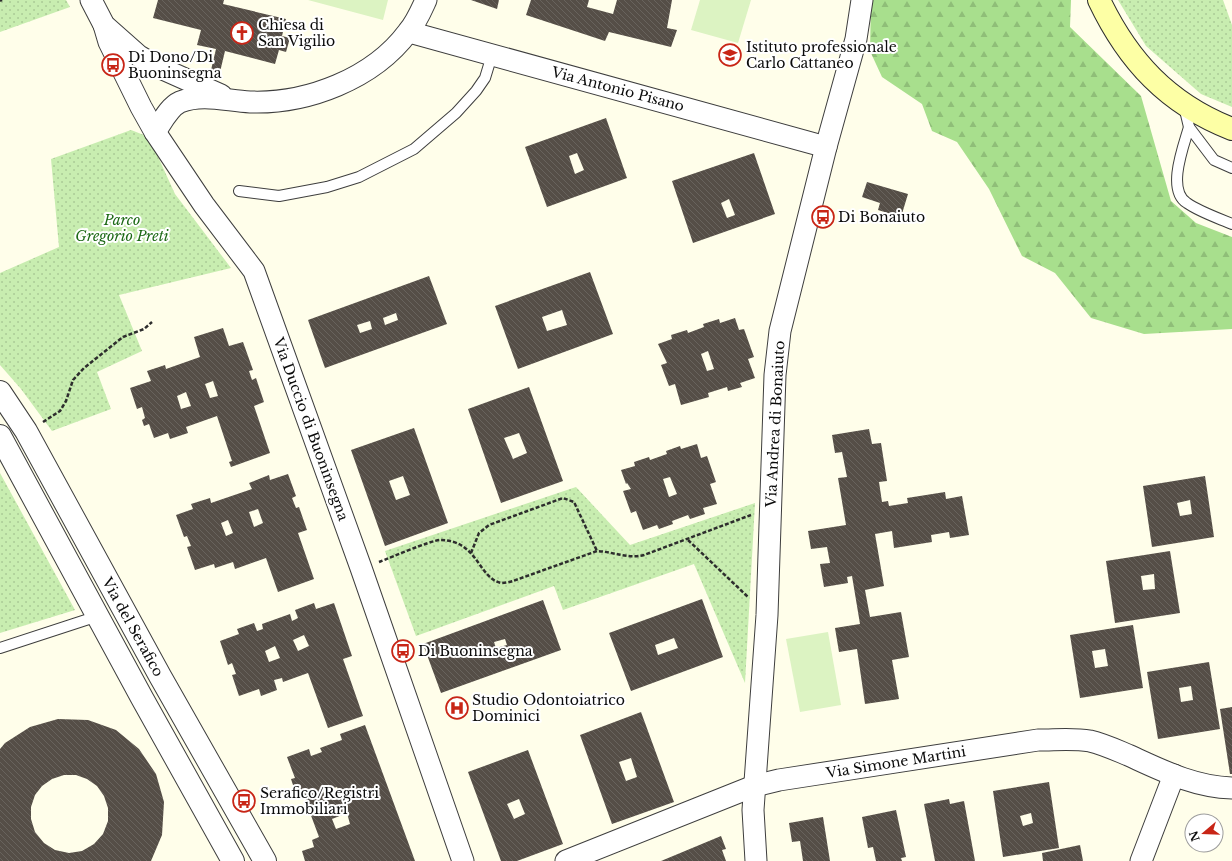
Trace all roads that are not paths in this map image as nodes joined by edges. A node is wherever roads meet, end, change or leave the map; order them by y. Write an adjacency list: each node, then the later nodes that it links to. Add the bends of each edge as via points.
1 (91, 0): 5 (street)
2 (426, 0): 6 (street)
3 (862, 0): 13 (street, Via Andrea di Bonaiuto, via 856,39)
4 (1099, 0): 9 (main road, via 1134,59 1161,87)
5 (104, 25): 8 (street, via 138,56); 12 (street, Via Duccio di Buoninsegna, via 109,42)
6 (409, 32): 7 (street, Via Antonio Pisano); 8 (street, via 378,62 360,74 327,89 282,101)
7 (492, 55): 13 (street, Via Antonio Pisano); 15 (lane, via 485,78 476,91 456,113 414,149 359,177 328,187 279,196)
8 (232, 100): 12 (street, via 205,98 181,102 172,106)
9 (1183, 104): 10 (main road); 11 (lane)
10 (1230, 126)
11 (1189, 127): 14 (lane, via 1214,160); 16 (lane, via 1176,175 1177,188 1185,203)
12 (155, 132): 26 (street, Via Duccio di Buoninsegna, via 204,205 254,271 361,568)
13 (826, 148): 22 (street, Via Andrea di Bonaiuto, via 780,331 775,375 767,615)
14 (1232, 168)
15 (239, 191)
16 (1232, 224)
17 (0, 392): 25 (street, Via del Serafico, via 26,431 156,670)
18 (0, 436): 19 (street, Via del Serafico)
19 (98, 616): 20 (lane); 24 (street, Via del Serafico)
20 (0, 648)
21 (1174, 775): 22 (street, Via Simone Martini, via 1112,749 1091,742 1067,739 1038,740 939,754); 23 (street, Via Simone Martini, via 1203,785); 29 (street)
22 (754, 786): 27 (street, Via Simone Martini); 28 (street, Via Andrea di Bonaiuto)
23 (1232, 788)
24 (233, 861)
25 (265, 861)
26 (462, 861)
27 (566, 861)
28 (756, 861)
29 (1140, 861)

